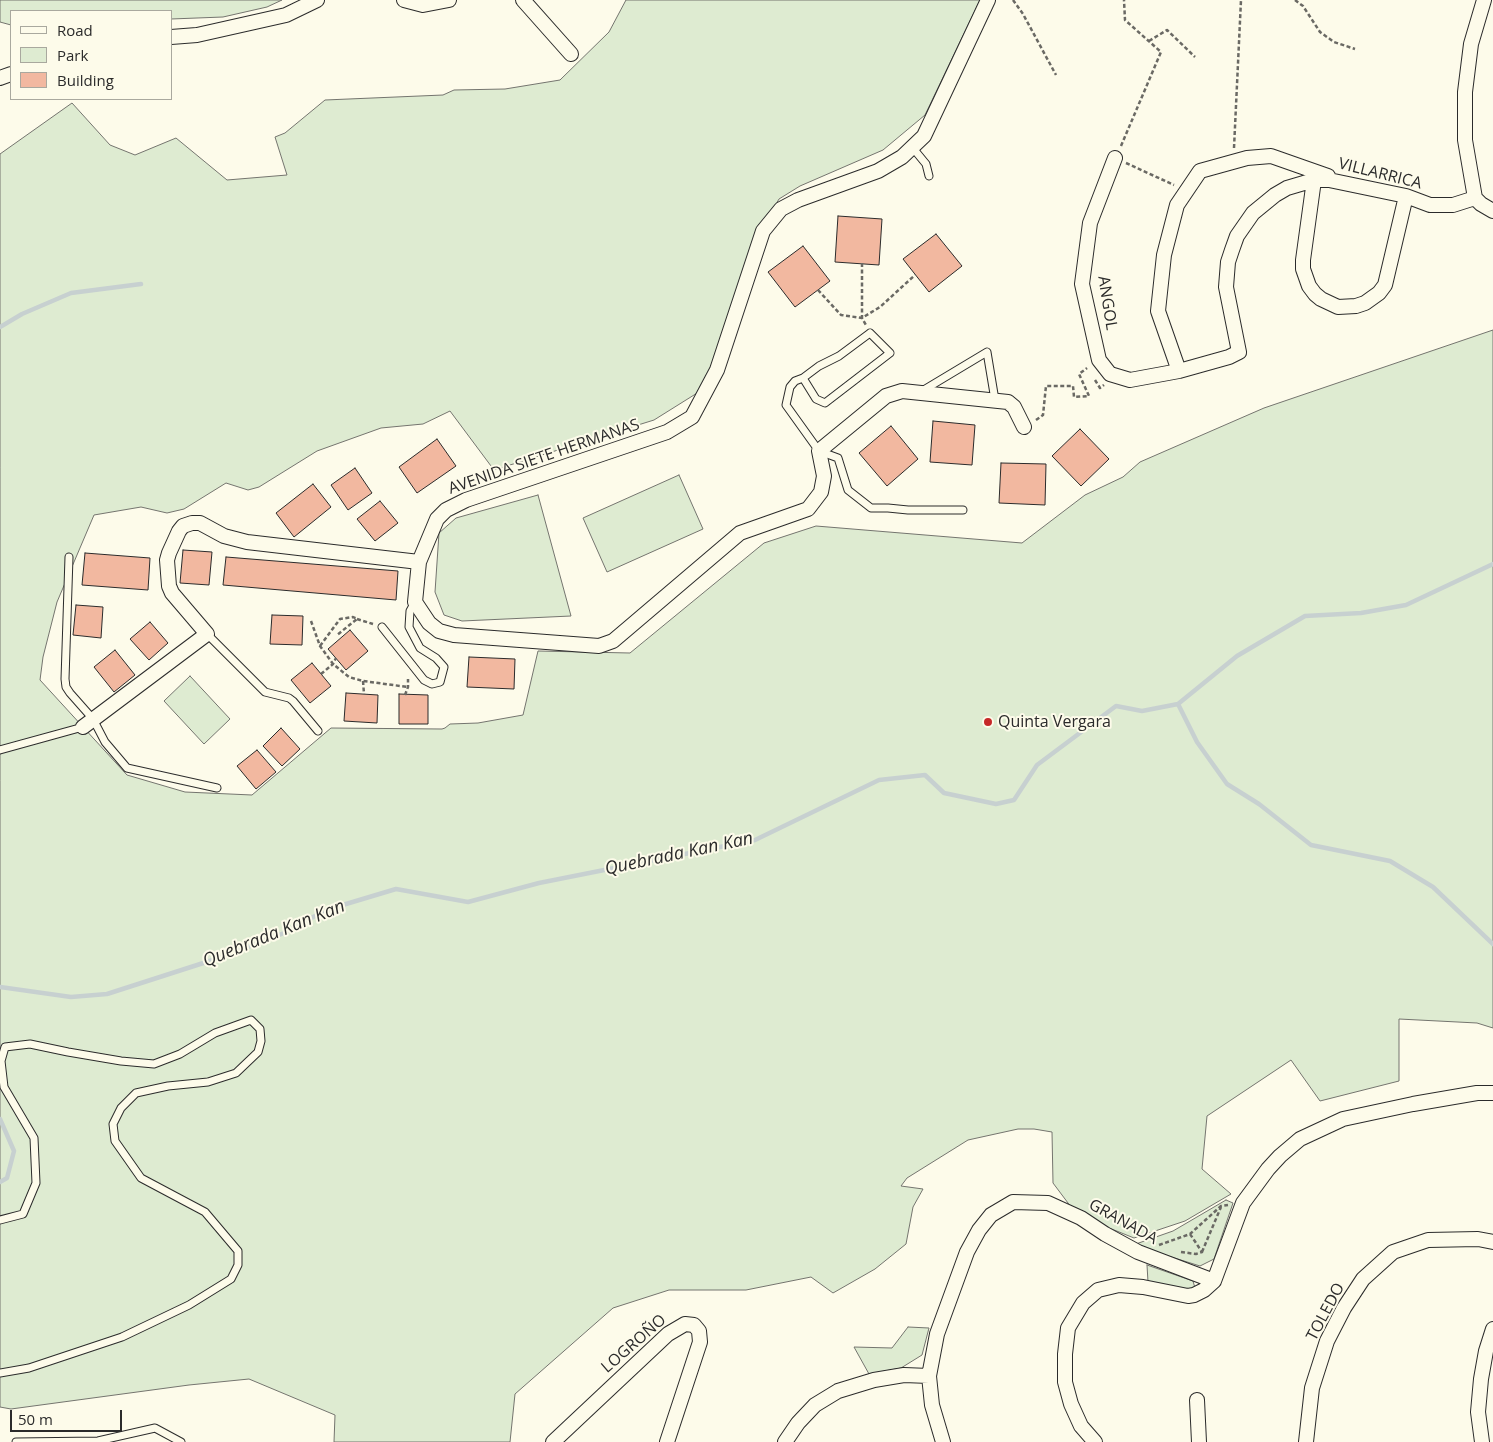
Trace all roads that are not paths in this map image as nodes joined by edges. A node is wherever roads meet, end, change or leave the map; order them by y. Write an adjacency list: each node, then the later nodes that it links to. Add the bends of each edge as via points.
1 (317, 0): 7 (street, via 286,15)
2 (404, 0): 3 (street, via 423,6)
3 (449, 0)
4 (523, 0): 8 (street)
5 (988, 0): 9 (street, AVENIDA SIETE HERMANAS, via 924,136)
6 (1484, 0): 15 (street, via 1471,44 1465,92 1466,140)
7 (172, 37)
8 (571, 54)
9 (912, 148): 11 (lane, via 926,164); 26 (street, AVENIDA SIETE HERMANAS, via 878,171 781,209 763,230 717,370 692,417 667,432 466,500 446,510 437,519)
10 (1115, 158): 19 (street, ANGOL, via 1090,223 1082,284 1099,360 1110,374)
11 (929, 176)
12 (1314, 180): 13 (street, VILLARRICA); 14 (street, via 1303,269 1314,294 1338,306 1364,303 1379,293 1384,285); 17 (street, VILLARRICA, via 1287,188 1263,203 1237,236 1228,262 1226,287 1239,352 1229,358)
13 (1343, 182): 14 (street, VILLARRICA); 17 (street, via 1271,156 1247,158 1200,171 1177,205 1164,255 1158,311)
14 (1406, 196): 15 (street, VILLARRICA, via 1441,206)
15 (1475, 198): 16 (street)
16 (1493, 211)
17 (1179, 371): 19 (street, VILLARRICA)
18 (803, 378): 18 (lane, via 816,399 825,403 890,353 870,333); 23 (lane, via 790,387 786,405)
19 (1130, 380)
20 (920, 393): 21 (street); 21 (lane, via 988,352); 23 (street, via 902,391 886,396)
21 (994, 400): 22 (street, via 1008,402 1014,407)
22 (1024, 427)
23 (819, 451): 24 (lane, via 838,458 848,490 871,508); 27 (street, via 824,476 820,492 808,509 740,532 612,641 599,646 454,635 429,624)
24 (963, 510)
25 (69, 557): 30 (lane, via 66,687)
26 (419, 562): 27 (street, AVENIDA SIETE HERMANAS); 29 (street, via 247,542 224,536 200,523 183,526 169,553 169,586)
27 (415, 602): 28 (lane, via 410,611 409,627 420,648 444,667 440,682 432,684 424,680)
28 (382, 627)
29 (208, 634): 30 (street); 31 (lane, via 264,692 289,698)
30 (88, 723): 32 (lane); 33 (lane, via 127,768)
31 (318, 731)
32 (0, 750)
33 (217, 788)
34 (1493, 1093): 37 (street, via 1413,1104 1343,1119 1300,1139 1274,1163 1243,1202)
35 (0, 1220): 39 (lane, via 23,1214 36,1183 34,1138 4,1087 1,1061 5,1047 30,1044 154,1064 180,1054 215,1033 251,1020 260,1029 258,1052 236,1073 208,1082 136,1093 121,1108 113,1124 115,1142 141,1178 205,1212 238,1251 238,1265 231,1279 189,1305 122,1337 29,1368)
36 (1493, 1242): 50 (street, TOLEDO, via 1428,1240 1393,1252 1363,1279 1328,1341 1312,1388)
37 (1214, 1281): 40 (street, GRANADA, via 1138,1252 1081,1218 1048,1203 1013,1202 991,1215 967,1252 937,1334); 48 (street, via 1204,1290 1188,1296 1118,1285 1098,1290 1084,1303 1068,1328 1065,1382 1070,1404 1081,1426)
38 (1493, 1330): 51 (street, via 1480,1379 1478,1412)
39 (0, 1374)
40 (929, 1376): 46 (street, via 874,1380 838,1391 815,1405); 47 (street, GRANADA, via 932,1405)
41 (1198, 1400): 49 (street)
42 (16, 1442): 43 (lane, via 98,1440 155,1428)
43 (182, 1442)
44 (553, 1442): 45 (street, LOGROÑO, via 668,1334 685,1324 694,1324 699,1331 700,1342)
45 (667, 1442)
46 (786, 1442)
47 (942, 1442)
48 (1095, 1442)
49 (1199, 1442)
50 (1306, 1442)
51 (1482, 1442)

